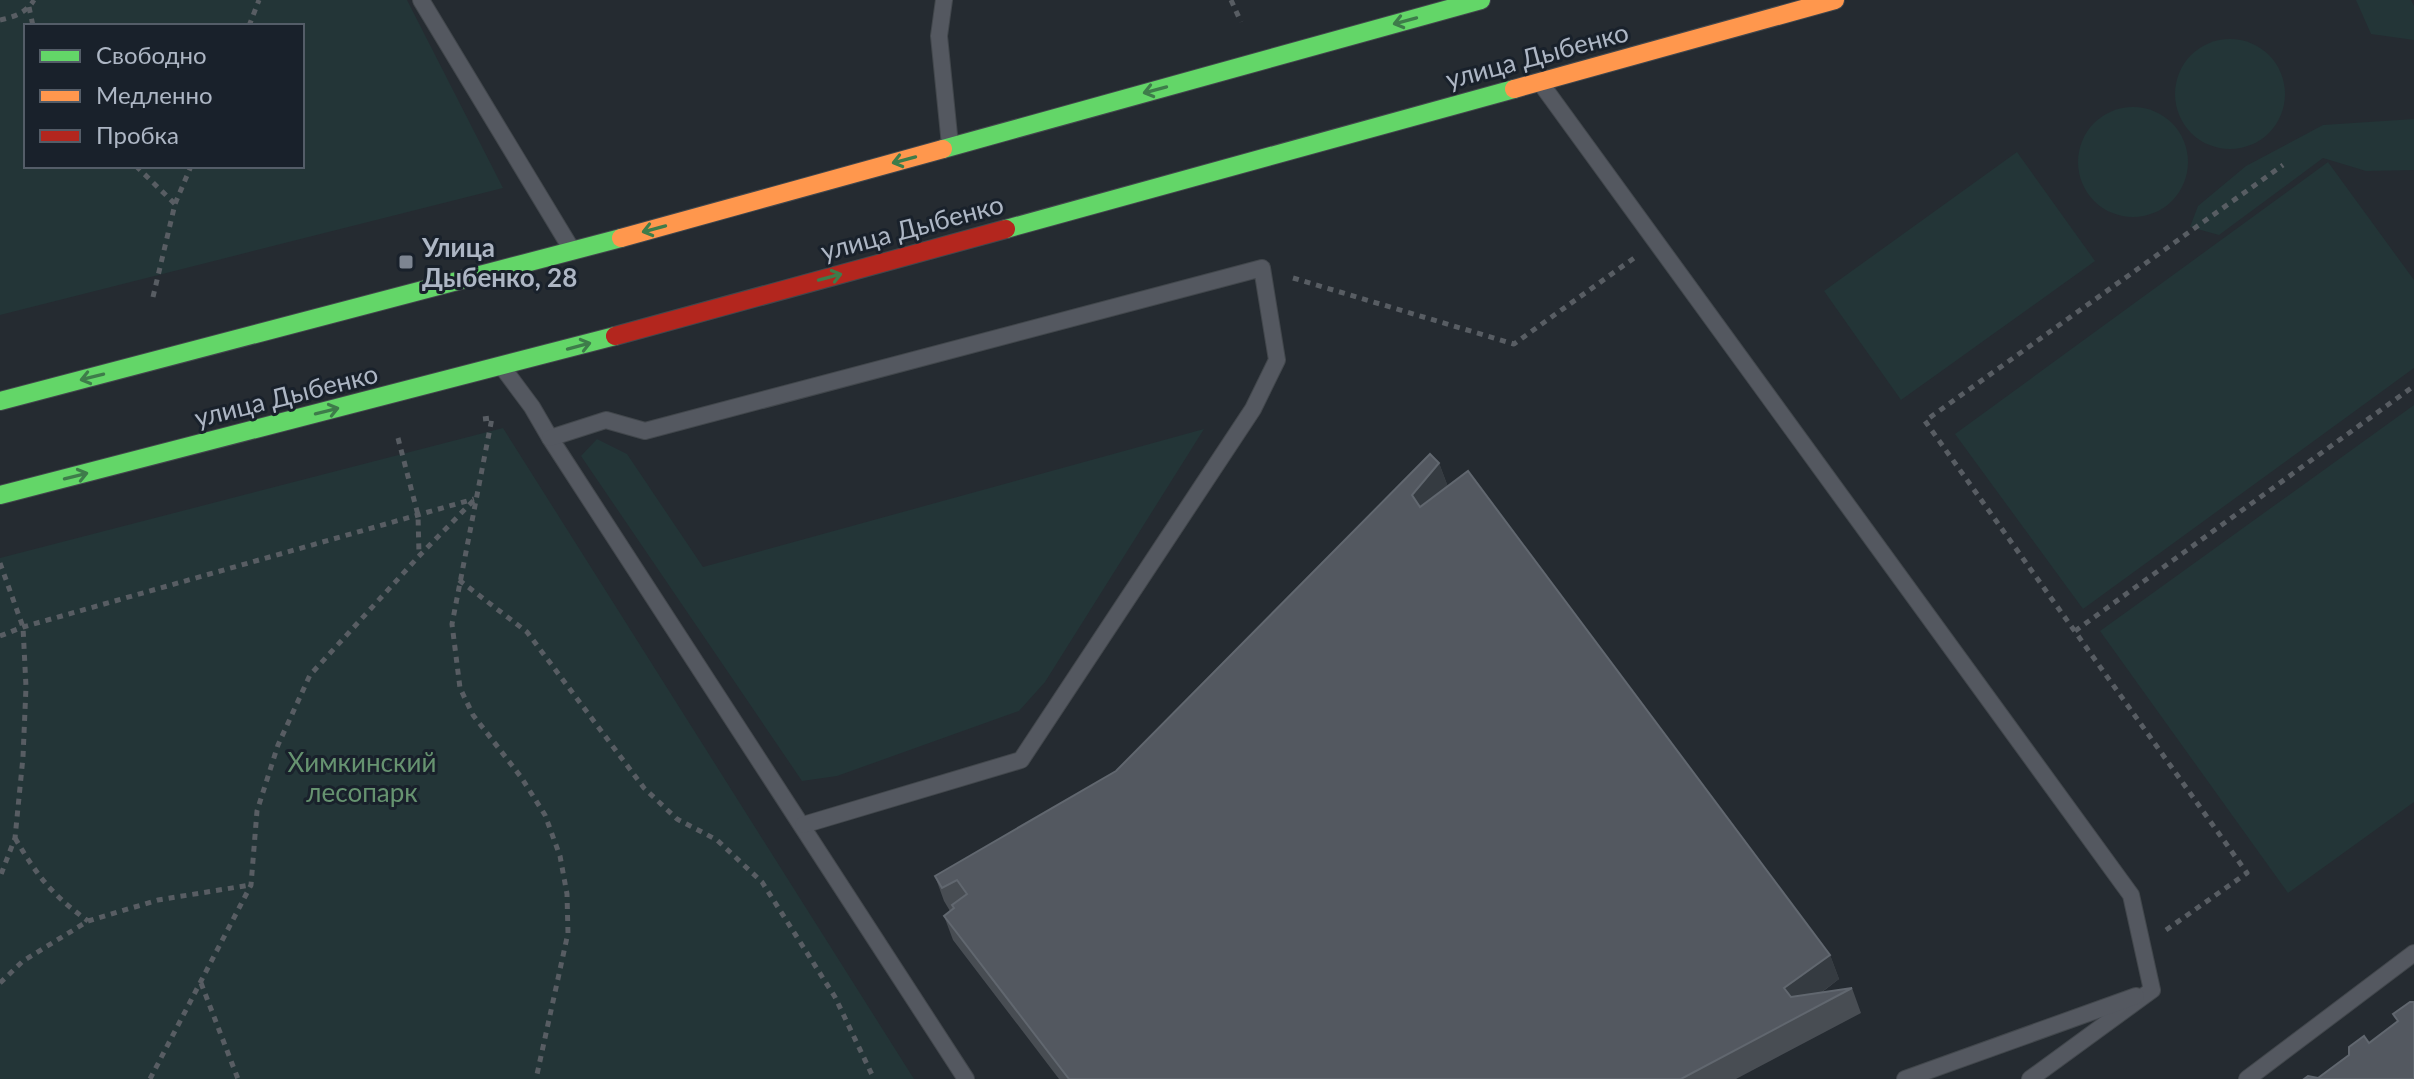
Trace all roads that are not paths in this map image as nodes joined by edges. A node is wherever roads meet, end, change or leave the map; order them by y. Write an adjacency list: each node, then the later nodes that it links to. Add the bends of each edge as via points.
1 (421, 0): 7 (lane)
2 (944, 0): 6 (lane, via 939,36)
3 (1481, 0): 6 (main road, one-way to 6)
4 (1835, 0): 5 (main road, улица Дыбенко)
5 (1540, 82): 8 (main road, улица Дыбенко, one-way to 5); 14 (lane, via 2131,895)
6 (950, 147): 7 (main road, one-way to 7)
7 (573, 251): 9 (main road, one-way to 9)
8 (502, 366): 10 (lane); 11 (main road, улица Дыбенко, one-way to 8)
9 (0, 401)
10 (550, 438): 12 (lane); 12 (lane, via 606,420 645,431 1262,268 1277,360 1253,409 1021,760)
11 (0, 495)
12 (803, 825): 15 (lane)
13 (2414, 953): 18 (lane)
14 (2152, 990): 16 (lane); 17 (lane)
15 (966, 1079)
16 (1905, 1079)
17 (2030, 1079)
18 (2247, 1079)

